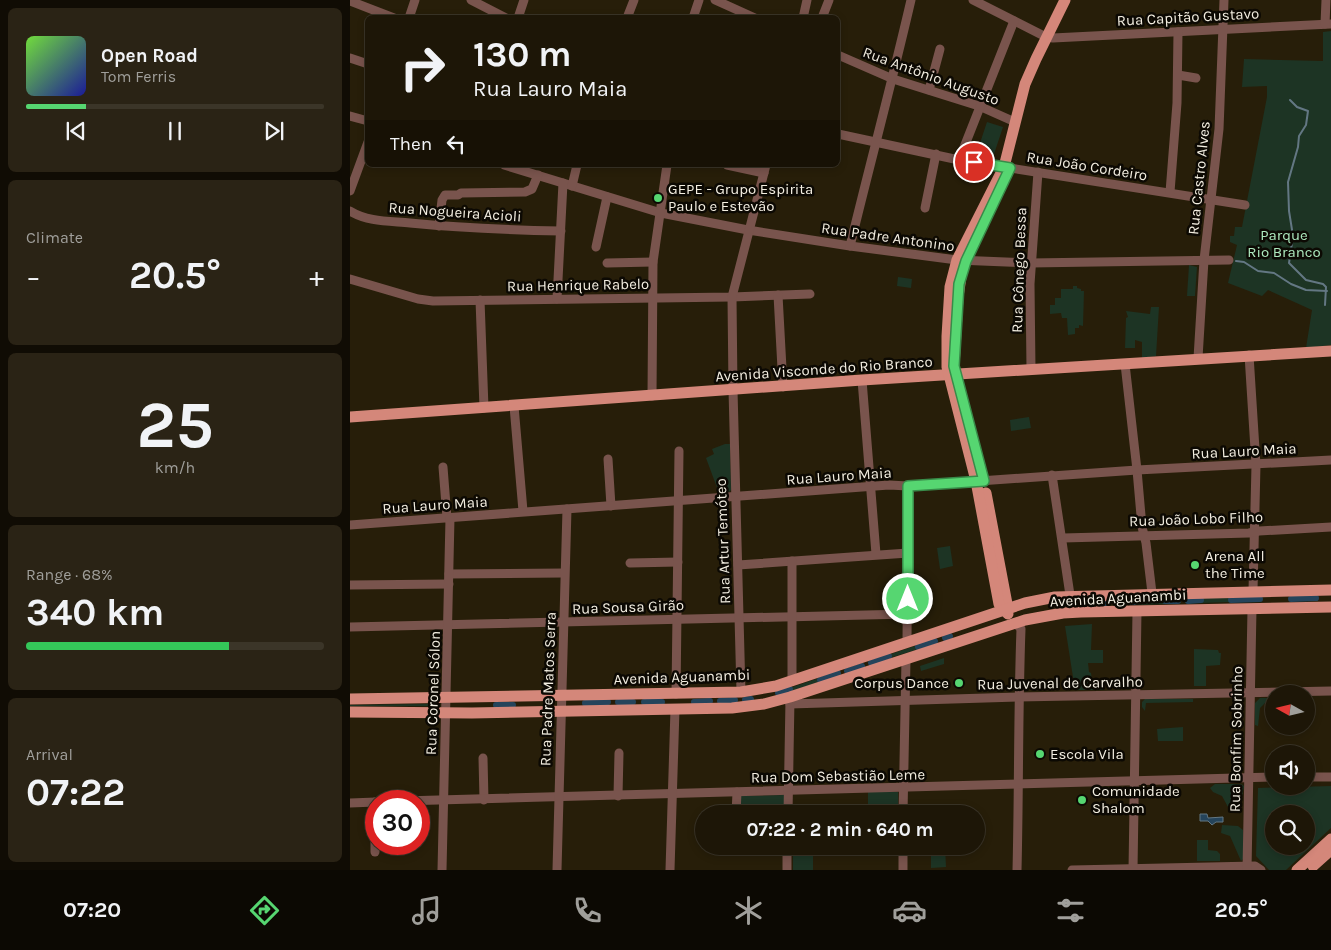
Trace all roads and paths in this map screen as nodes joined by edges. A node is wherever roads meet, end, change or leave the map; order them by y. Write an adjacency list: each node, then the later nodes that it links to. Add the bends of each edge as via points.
1 (415, 0): 17 (street)
2 (471, 0): 18 (street)
3 (524, 0): 19 (street)
4 (634, 0): 20 (street)
5 (698, 0): 21 (street)
6 (714, 0): 22 (street)
7 (807, 0): 23 (street)
8 (829, 0): 24 (street)
9 (973, 0): 25 (street)
10 (1065, 0): 29 (main road)
11 (1072, 0): 29 (main road)
12 (1224, 0): 27 (street, Rua Castro Alves)
13 (1326, 0): 26 (street)
14 (350, 1): 16 (street)
15 (908, 1): 36 (street)
16 (386, 15)
17 (410, 15)
18 (500, 15)
19 (519, 15)
20 (628, 15)
21 (694, 15)
22 (748, 15)
23 (804, 15)
24 (823, 15)
25 (1014, 21): 29 (street); 39 (street)
26 (1328, 24): 27 (street, Rua Capitão Gustavo)
27 (1222, 29): 28 (street, Rua Capitão Gustavo); 60 (street, Rua Castro Alves, via 1219,129)
28 (1178, 32): 29 (street, Rua Capitão Gustavo); 34 (street)
29 (1050, 38): 37 (main road)
30 (940, 49): 38 (street)
31 (840, 56): 36 (street, Rua Antônio Augusto)
32 (350, 58): 33 (street)
33 (365, 63)
34 (1178, 75): 35 (street); 58 (street)
35 (1196, 78)
36 (893, 79): 38 (street, Rua Antônio Augusto); 44 (street)
37 (1029, 85): 42 (main road); 52 (main road)
38 (929, 90): 39 (street, Rua Antônio Augusto)
39 (979, 106): 42 (street, Rua Antônio Augusto); 47 (street)
40 (350, 116): 41 (street)
41 (365, 121)
42 (1015, 122): 52 (main road)
43 (840, 134): 44 (street, Rua João Cordeiro)
44 (875, 141): 46 (street, Rua João Cordeiro); 68 (street)
45 (365, 150): 57 (street)
46 (936, 154): 47 (street, Rua João Cordeiro); 62 (street)
47 (959, 160): 52 (street, Rua João Cordeiro)
48 (511, 167): 55 (street, Rua Padre Antonino)
49 (576, 167): 56 (street)
50 (667, 167): 64 (street)
51 (746, 167): 53 (street)
52 (1007, 167): 54 (street, Rua João Cordeiro); 72 (main road)
53 (765, 169): 66 (street, Rua Artur Temóteo)
54 (1038, 172): 58 (street, Rua João Cordeiro); 75 (street, Rua Cônego Bessa)
55 (538, 175): 56 (street, Rua Padre Antonino); 65 (street, via 532,189 525,192 445,195)
56 (567, 184): 59 (street, Rua Padre Antonino); 67 (street)
57 (350, 191)
58 (1170, 192): 60 (street, Rua João Cordeiro)
59 (606, 197): 64 (street, Rua Padre Antonino); 69 (street)
60 (1210, 199): 61 (street, Rua João Cordeiro); 70 (street, Rua Castro Alves)
61 (1245, 205)
62 (925, 208)
63 (350, 212): 65 (street, Rua Nogueira Acioli, via 362,218)
64 (660, 213): 66 (street, Rua Padre Antonino); 74 (street)
65 (439, 226): 67 (street, Rua Nogueira Acioli)
66 (748, 230): 68 (street, Rua Padre Antonino); 80 (street, Rua Artur Temóteo)
67 (561, 231): 81 (street)
68 (850, 246): 72 (street, Rua Padre Antonino)
69 (596, 247)
70 (1204, 260): 71 (street, Rua Padre Antonino); 75 (street, Rua Padre Antonino); 85 (street, Rua Castro Alves)
71 (1229, 260)
72 (961, 261): 75 (street, Rua Padre Antonino); 88 (main road)
73 (607, 262): 74 (street)
74 (653, 262): 79 (street)
75 (1030, 263): 87 (street, Rua Cônego Bessa)
76 (350, 280): 82 (street, Rua Henrique Rabelo, via 418,299)
77 (778, 294): 78 (street, Rua Henrique Rabelo); 80 (street, Rua Henrique Rabelo); 90 (street)
78 (810, 294)
79 (652, 297): 80 (street, Rua Henrique Rabelo); 81 (street, Rua Henrique Rabelo); 92 (street)
80 (732, 297): 91 (street, Rua Artur Temóteo)
81 (557, 299): 82 (street, Rua Henrique Rabelo)
82 (480, 300): 94 (street)
83 (1331, 351): 84 (main road, Avenida Visconde do Rio Branco)
84 (1249, 355): 85 (main road, Avenida Visconde do Rio Branco); 99 (street)
85 (1198, 358): 86 (main road, Avenida Visconde do Rio Branco)
86 (1125, 364): 87 (main road, Avenida Visconde do Rio Branco); 101 (street)
87 (1031, 369): 88 (main road, Avenida Visconde do Rio Branco)
88 (952, 376): 89 (main road, Avenida Visconde do Rio Branco); 103 (main road)
89 (862, 380): 90 (main road, Avenida Visconde do Rio Branco); 105 (street)
90 (783, 387): 91 (main road, Avenida Visconde do Rio Branco)
91 (732, 390): 92 (main road, Avenida Visconde do Rio Branco); 106 (street, Rua Artur Temóteo)
92 (652, 396): 93 (main road, Avenida Visconde do Rio Branco)
93 (514, 406): 94 (main road, Avenida Visconde do Rio Branco); 110 (street)
94 (484, 408): 95 (main road, Avenida Visconde do Rio Branco)
95 (350, 417)
96 (678, 451): 107 (street)
97 (608, 459): 108 (street)
98 (1331, 460): 99 (street, Rua Lauro Maia)
99 (1256, 464): 101 (street, Rua Lauro Maia); 114 (street)
100 (443, 467): 111 (street, Rua Coronel Sólon)
101 (1137, 470): 102 (street, Rua Lauro Maia); 115 (street)
102 (1052, 476): 103 (street, Rua Lauro Maia); 116 (street)
103 (980, 481): 104 (street, Rua Lauro Maia); 132 (main road)
104 (908, 486): 105 (street, Rua Lauro Maia); 117 (street)
105 (870, 487): 106 (street, Rua Lauro Maia); 118 (street)
106 (735, 497): 107 (street, Rua Lauro Maia); 122 (street, Rua Artur Temóteo)
107 (679, 502): 108 (street, Rua Lauro Maia); 120 (street)
108 (611, 506): 109 (street, Rua Lauro Maia)
109 (567, 509): 110 (street, Rua Lauro Maia); 123 (street, Rua Padre Matos Serra)
110 (523, 511): 111 (street, Rua Lauro Maia)
111 (449, 518): 112 (street, Rua Lauro Maia); 124 (street, Rua Coronel Sólon)
112 (350, 525)
113 (1331, 527): 114 (street, Rua João Lobo Filho)
114 (1255, 532): 115 (street, Rua João Lobo Filho); 128 (street)
115 (1144, 535): 116 (street, Rua João Lobo Filho); 129 (street)
116 (1063, 538): 130 (street)
117 (908, 553): 118 (street); 135 (street)
118 (876, 554): 119 (street)
119 (792, 561): 122 (street); 136 (street)
120 (678, 562): 121 (street); 137 (street)
121 (630, 563)
122 (738, 565): 138 (street, Rua Artur Temóteo)
123 (564, 573): 124 (street); 139 (street, Rua Padre Matos Serra)
124 (449, 574): 125 (street, Rua Coronel Sólon)
125 (449, 584): 126 (street); 141 (street, Rua Coronel Sólon)
126 (350, 585)
127 (1331, 590): 128 (main road, Avenida Aguanambi)
128 (1253, 591): 129 (main road, Avenida Aguanambi)
129 (1152, 594): 130 (main road, Avenida Aguanambi)
130 (1070, 595): 132 (main road, Avenida Aguanambi)
131 (1331, 607): 133 (main road, Avenida Aguanambi)
132 (1006, 609): 140 (main road); 143 (main road, Avenida Aguanambi)
133 (1252, 609): 134 (main road, Avenida Aguanambi); 148 (street, Rua Bonfim Sobrinho)
134 (1137, 610): 140 (main road, Avenida Aguanambi, via 1063,613); 150 (street)
135 (908, 614): 136 (street, Rua Sousa Girão); 143 (street)
136 (792, 616): 138 (street, Rua Sousa Girão); 145 (street)
137 (677, 618): 138 (street, Rua Sousa Girão); 139 (street, Rua Sousa Girão); 149 (street)
138 (740, 618): 147 (street, Rua Artur Temóteo)
139 (564, 622): 141 (street, Rua Sousa Girão); 151 (street, Rua Padre Matos Serra)
140 (1016, 623): 144 (main road, Avenida Aguanambi); 152 (street, via 1021,629)
141 (448, 625): 142 (street, Rua Sousa Girão); 153 (street, Rua Coronel Sólon)
142 (350, 628)
143 (907, 642): 145 (main road, Avenida Aguanambi)
144 (906, 659): 155 (main road, Avenida Aguanambi); 156 (street)
145 (792, 681): 147 (main road, Avenida Aguanambi)
146 (1331, 691): 148 (street, Rua Juvenal de Carvalho)
147 (741, 692): 149 (main road, Avenida Aguanambi)
148 (1251, 692): 150 (street, Rua Juvenal de Carvalho); 166 (street, Rua Bonfim Sobrinho)
149 (676, 694): 151 (main road, Avenida Aguanambi)
150 (1135, 695): 152 (street, Rua Juvenal de Carvalho); 167 (street)
151 (561, 696): 153 (main road, Avenida Aguanambi); 158 (street, Rua Padre Matos Serra)
152 (1018, 697): 156 (street, Rua Juvenal de Carvalho); 168 (street)
153 (446, 698): 154 (main road, Avenida Aguanambi); 160 (street, Rua Coronel Sólon)
154 (351, 699)
155 (790, 701): 156 (street, Rua Juvenal de Carvalho); 157 (main road, Avenida Aguanambi, via 732,708); 170 (street)
156 (905, 701): 169 (street)
157 (675, 709): 158 (main road, Avenida Aguanambi); 172 (street)
158 (560, 711): 160 (main road, Avenida Aguanambi); 174 (street, Rua Padre Matos Serra)
159 (350, 712): 160 (main road, Avenida Aguanambi)
160 (446, 712): 176 (street, Rua Coronel Sólon)
161 (619, 753): 173 (street)
162 (483, 758): 177 (street)
163 (1265, 777): 166 (street, Rua Dom Sebastião Leme)
164 (1315, 777): 165 (street)
165 (1331, 777)
166 (1249, 778): 167 (street, Rua Dom Sebastião Leme); 187 (street, Rua Bonfim Sobrinho)
167 (1134, 780): 168 (street, Rua Dom Sebastião Leme); 188 (street)
168 (1019, 785): 169 (street, Rua Dom Sebastião Leme); 194 (street)
169 (903, 788): 170 (street, Rua Dom Sebastião Leme); 182 (street)
170 (788, 791): 171 (street, Rua Dom Sebastião Leme); 181 (street)
171 (736, 792): 172 (street, Rua Dom Sebastião Leme); 180 (street)
172 (672, 794): 173 (street, Rua Dom Sebastião Leme); 191 (street)
173 (618, 796): 174 (street, Rua Dom Sebastião Leme)
174 (558, 797): 177 (street, Rua Dom Sebastião Leme); 190 (street, Rua Padre Matos Serra)
175 (430, 800): 176 (street, Rua Dom Sebastião Leme)
176 (443, 800): 177 (street, Rua Dom Sebastião Leme); 189 (street, Rua Coronel Sólon)
177 (484, 800)
178 (365, 802): 179 (street)
179 (350, 803)
180 (736, 805)
181 (788, 805)
182 (903, 805)
183 (1331, 839): 197 (main road)
184 (1331, 850): 198 (main road)
185 (787, 855): 192 (street)
186 (903, 855): 193 (street)
187 (1247, 868): 188 (street); 196 (street, via 1257,866)
188 (1133, 869): 195 (street)
189 (442, 870)
190 (557, 870)
191 (670, 870)
192 (787, 870)
193 (903, 870)
194 (1017, 870)
195 (1072, 870)
196 (1261, 870)
197 (1297, 870)
198 (1308, 870)

